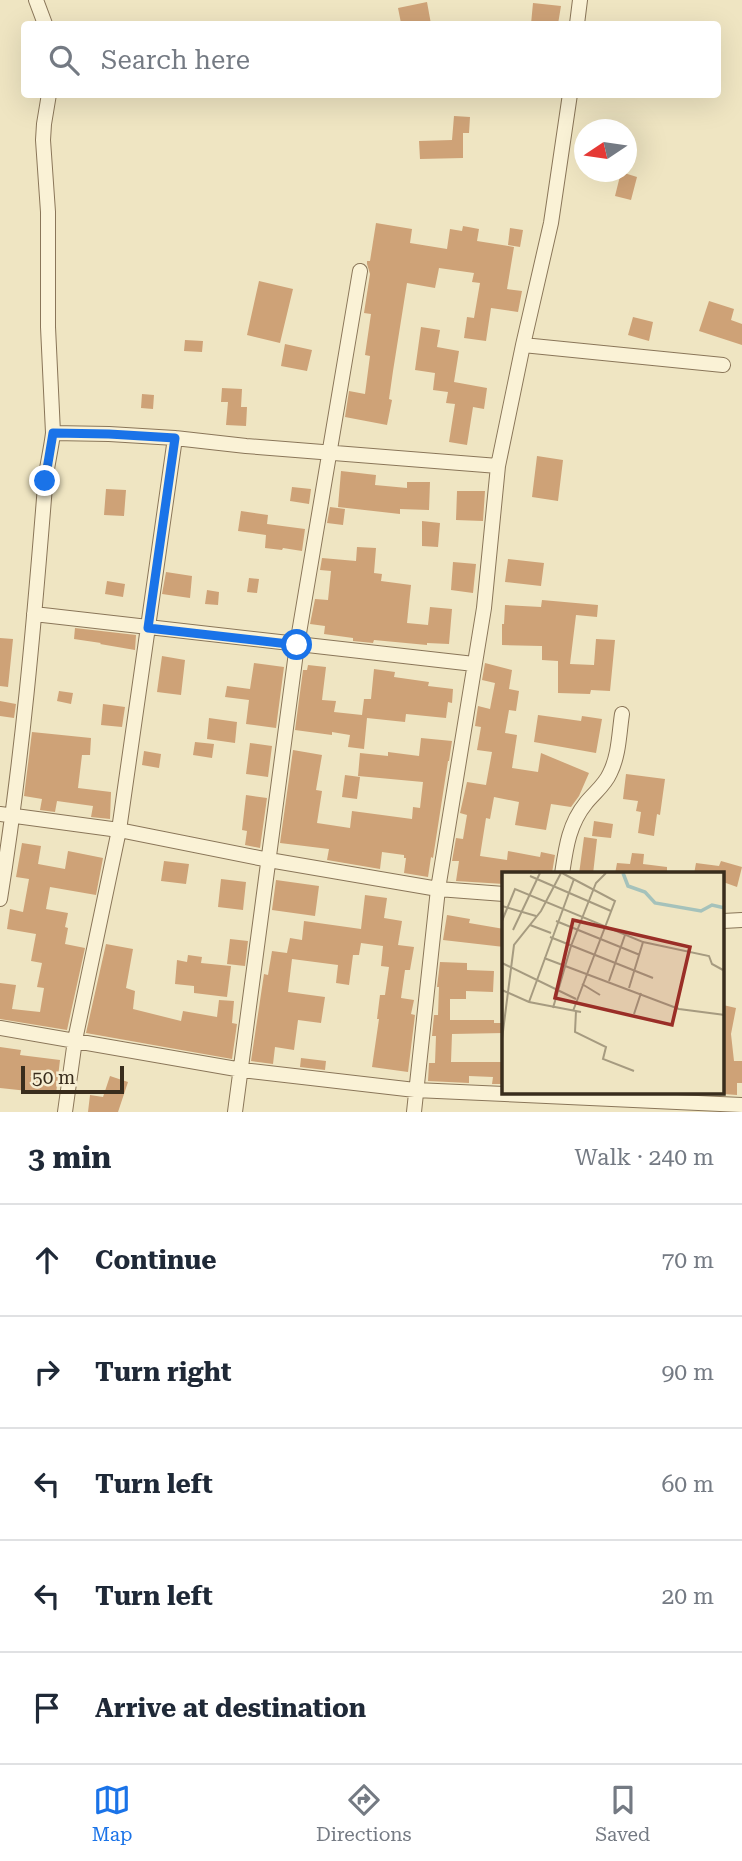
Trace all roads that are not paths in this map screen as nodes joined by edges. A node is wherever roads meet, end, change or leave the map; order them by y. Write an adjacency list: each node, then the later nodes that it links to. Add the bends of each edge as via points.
1 (36, 0): 3 (street)
2 (580, 0): 4 (street)
3 (44, 21)
4 (577, 21)
5 (48, 98): 10 (street, via 43,140)
6 (569, 98): 8 (street, via 551,223)
7 (360, 271): 12 (street)
8 (523, 345): 9 (street); 13 (street)
9 (723, 365)
10 (53, 433): 11 (street); 14 (street)
11 (175, 438): 12 (street); 15 (street)
12 (328, 452): 13 (street); 16 (street)
13 (498, 466): 17 (street)
14 (34, 614): 15 (street); 19 (street)
15 (148, 628): 16 (street); 20 (street)
16 (297, 645): 17 (street); 21 (street)
17 (474, 664): 23 (street)
18 (622, 714): 22 (street, via 611,771 575,818)
19 (7, 815): 20 (street); 25 (street)
20 (119, 830): 21 (street); 29 (street)
21 (269, 859): 23 (street); 30 (street)
22 (562, 872)
23 (438, 889): 24 (street); 31 (street)
24 (502, 894)
25 (0, 899)
26 (742, 920): 27 (street)
27 (724, 921)
28 (0, 1028): 29 (street)
29 (75, 1040): 30 (street); 34 (street)
30 (242, 1070): 31 (street); 35 (street)
31 (415, 1090): 32 (street); 36 (street)
32 (641, 1102): 33 (street)
33 (742, 1105)
34 (65, 1112)
35 (235, 1112)
36 (414, 1112)

